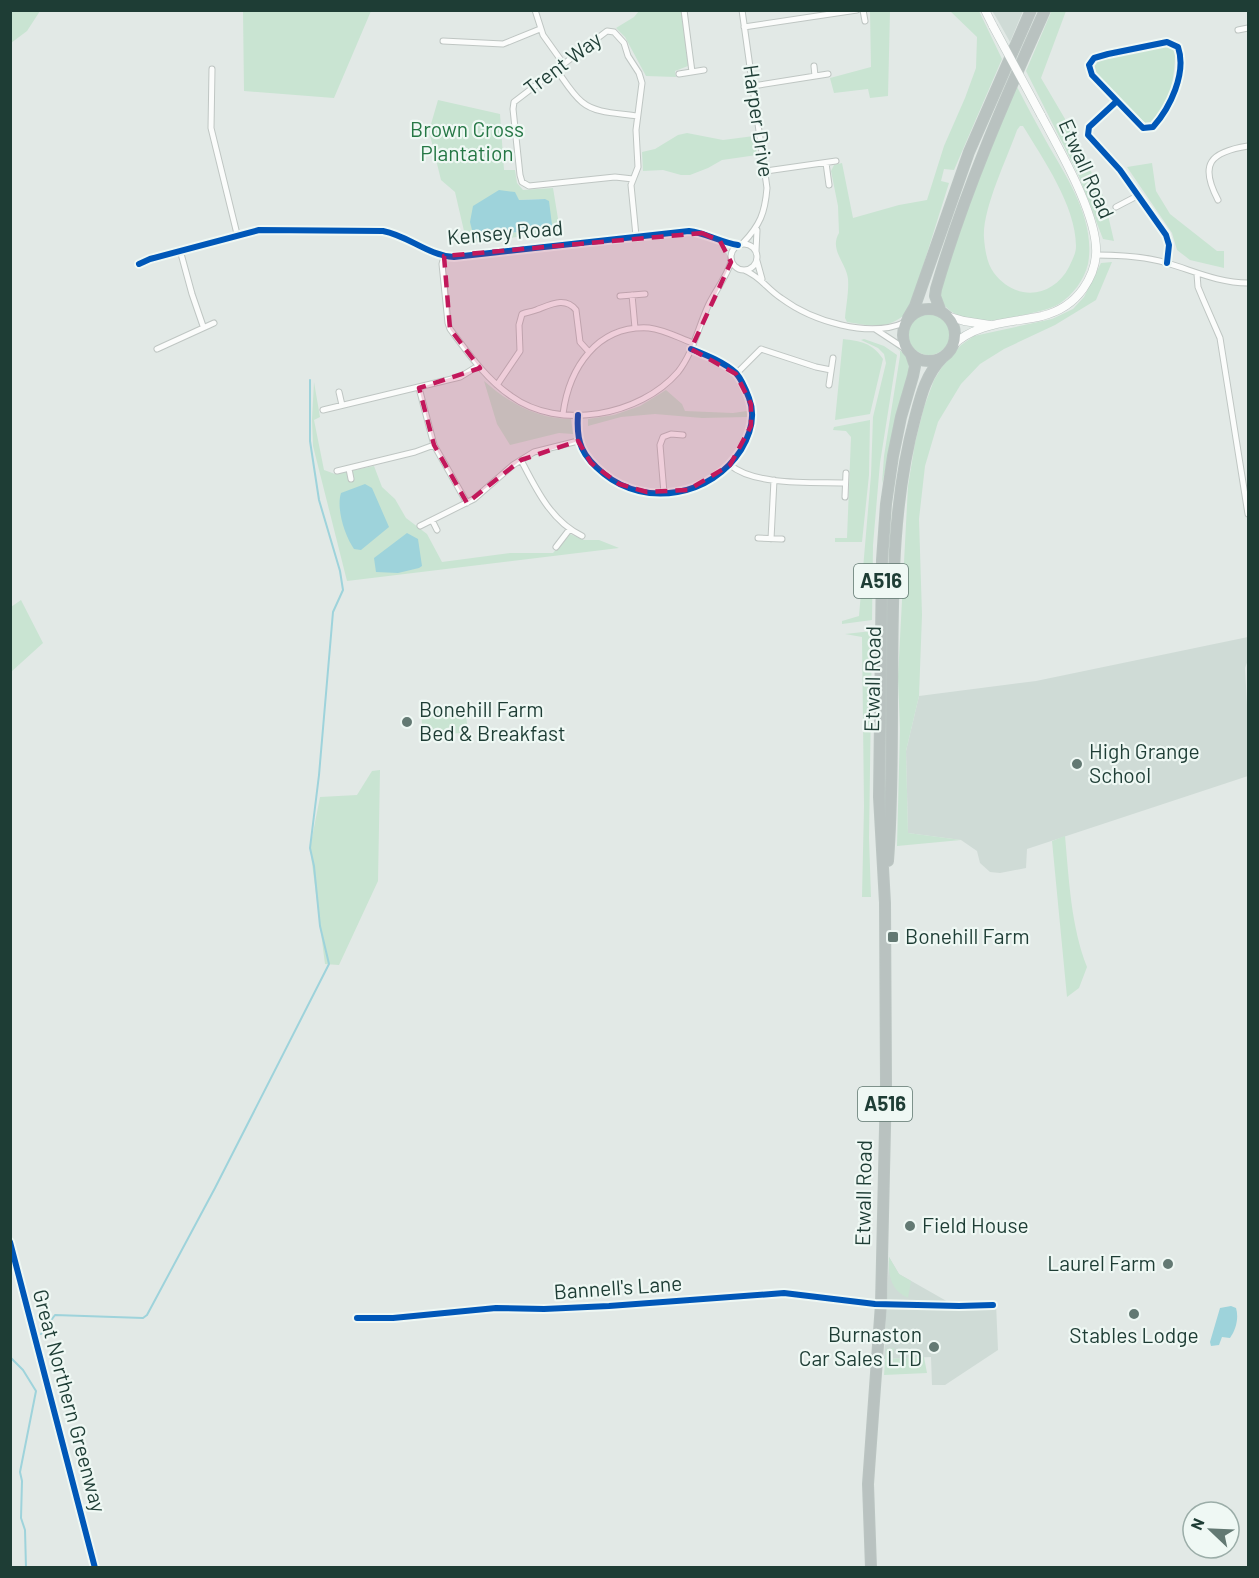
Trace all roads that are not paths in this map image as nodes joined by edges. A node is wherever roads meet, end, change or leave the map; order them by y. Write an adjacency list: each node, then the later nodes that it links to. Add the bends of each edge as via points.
1 (535, 10): 12 (street)
2 (684, 10): 20 (street)
3 (742, 10): 10 (street, Harper Drive)
4 (856, 10): 10 (street)
5 (863, 10): 9 (street)
6 (985, 10): 45 (street, Etwall Road, bridge, via 1070,171 1090,218)
7 (1030, 10): 60 (highway, via 969,152)
8 (1045, 10): 59 (highway, via 990,139 936,289 935,296)
9 (865, 21)
10 (744, 27): 24 (street, Harper Drive)
11 (1248, 28): 13 (street)
12 (540, 29): 14 (street, via 502,44); 15 (street)
13 (1238, 30)
14 (443, 41)
15 (563, 63): 18 (street, Trent Way); 26 (street, Trent Way, via 603,32 614,32 624,43 641,78)
16 (814, 66): 23 (street)
17 (212, 69): 39 (street, via 211,128)
18 (556, 69): 26 (street, via 586,105); 31 (street, Trent Way, via 513,105 522,182 529,186 615,177)
19 (704, 70): 20 (street)
20 (692, 72): 21 (street)
21 (679, 74)
22 (828, 74): 23 (street)
23 (815, 76): 24 (street)
24 (753, 86): 30 (street, Harper Drive)
25 (1117, 101): 25 (street, via 1090,71 1092,60 1167,42 1178,47 1175,90 1153,128 1143,128); 35 (street, via 1087,133)
26 (637, 116): 31 (street, Trent Way, via 638,167)
27 (1248, 146): 33 (street, via 1217,156 1208,171)
28 (836, 161): 29 (street)
29 (826, 163): 30 (street); 32 (street)
30 (766, 171): 38 (street, Harper Drive, via 766,201)
31 (633, 179): 40 (street, Trent Way)
32 (830, 184)
33 (1210, 186): 34 (street); 36 (street)
34 (1203, 189)
35 (1139, 195): 37 (street); 49 (street, via 1166,235)
36 (1218, 200)
37 (1116, 207)
38 (756, 230): 42 (street, Harper Drive); 44 (street, Harper Drive)
39 (237, 234): 43 (street, Kensey Road); 46 (street, Kensey Road, via 272,228 383,231)
40 (636, 236): 41 (street, Kensey Road, via 689,231); 46 (street, Kensey Road)
41 (720, 241): 42 (street, Kensey Road); 48 (street)
42 (740, 244): 44 (street, via 751,245); 48 (street, via 732,249)
43 (180, 250): 50 (street, Kensey Road); 63 (street)
44 (756, 251): 47 (street)
45 (1096, 255): 49 (street); 62 (street, Etwall Road, via 1086,285 1063,307 1045,315)
46 (444, 256): 73 (street, via 448,323)
47 (757, 259): 51 (street, via 753,266); 54 (street)
48 (731, 260): 51 (street); 53 (street)
49 (1167, 263): 52 (street)
50 (139, 264)
51 (742, 270): 53 (street); 54 (street)
52 (1197, 274): 55 (street); 95 (street, via 1220,338)
53 (724, 279): 66 (street, via 708,305)
54 (762, 279): 65 (street, via 780,298 810,315)
55 (1248, 283)
56 (645, 294): 57 (street)
57 (632, 295): 58 (street); 64 (street)
58 (620, 296)
59 (944, 314): 60 (highway, via 923,309); 62 (street, Etwall Road); 67 (highway, via 954,327)
60 (907, 320): 65 (street); 70 (highway, via 903,339)
61 (213, 322): 63 (street)
62 (992, 325): 67 (street, Etwall Road, via 966,334)
63 (204, 326): 68 (street)
64 (635, 328): 66 (street, via 660,331); 69 (street, via 612,336)
65 (875, 329): 70 (street)
66 (692, 346): 75 (street); 83 (street, via 677,373 651,394 634,404)
67 (952, 346): 71 (highway)
68 (157, 348)
69 (589, 352): 76 (street, via 580,342 573,306 563,302 545,305 522,314 520,351); 82 (street, via 572,375)
70 (909, 352): 71 (highway, via 924,361); 109 (highway, Etwall Road / A516, via 915,366 914,376 893,456 882,560 879,804)
71 (943, 357): 109 (highway, Etwall Road / A516, via 928,376 918,407 897,521 892,811)
72 (833, 358): 74 (street)
73 (478, 366): 76 (street); 78 (street, via 460,377)
74 (831, 370): 75 (street, via 761,349); 77 (street)
75 (736, 374): 88 (street, via 751,404 752,421 744,444)
76 (497, 385): 82 (street, via 529,406)
77 (829, 385)
78 (419, 388): 80 (street); 86 (street)
79 (339, 392): 80 (street)
80 (342, 405): 81 (street)
81 (323, 410)
82 (564, 414): 83 (street)
83 (578, 415): 85 (street)
84 (682, 435): 96 (street, via 663,437 660,445)
85 (578, 441): 87 (street, via 534,452); 96 (street, via 591,463 620,484)
86 (434, 445): 89 (street); 98 (street)
87 (521, 460): 98 (street); 103 (street, via 546,504)
88 (730, 465): 93 (street, via 739,472); 96 (street, via 696,487)
89 (349, 469): 90 (street); 92 (street)
90 (337, 471)
91 (846, 473): 94 (street)
92 (351, 479)
93 (774, 480): 94 (street); 106 (street)
94 (845, 483): 97 (street)
95 (1247, 492): 99 (street)
96 (664, 493)
97 (845, 497)
98 (467, 503): 100 (street)
99 (1248, 513)
100 (432, 520): 101 (street); 102 (street)
101 (420, 526)
102 (437, 530)
103 (569, 530): 104 (street); 108 (street)
104 (582, 536)
105 (758, 538): 106 (street)
106 (771, 539): 107 (street)
107 (782, 539)
108 (556, 547)
109 (885, 903): 110 (highway, Etwall Road / A516)
110 (881, 1304): 111 (street, Bannell's Lane); 112 (street, Bannell's Lane, via 784,1293); 113 (highway, A516, via 869,1460)
111 (993, 1305)
112 (357, 1318)
113 (871, 1568)

